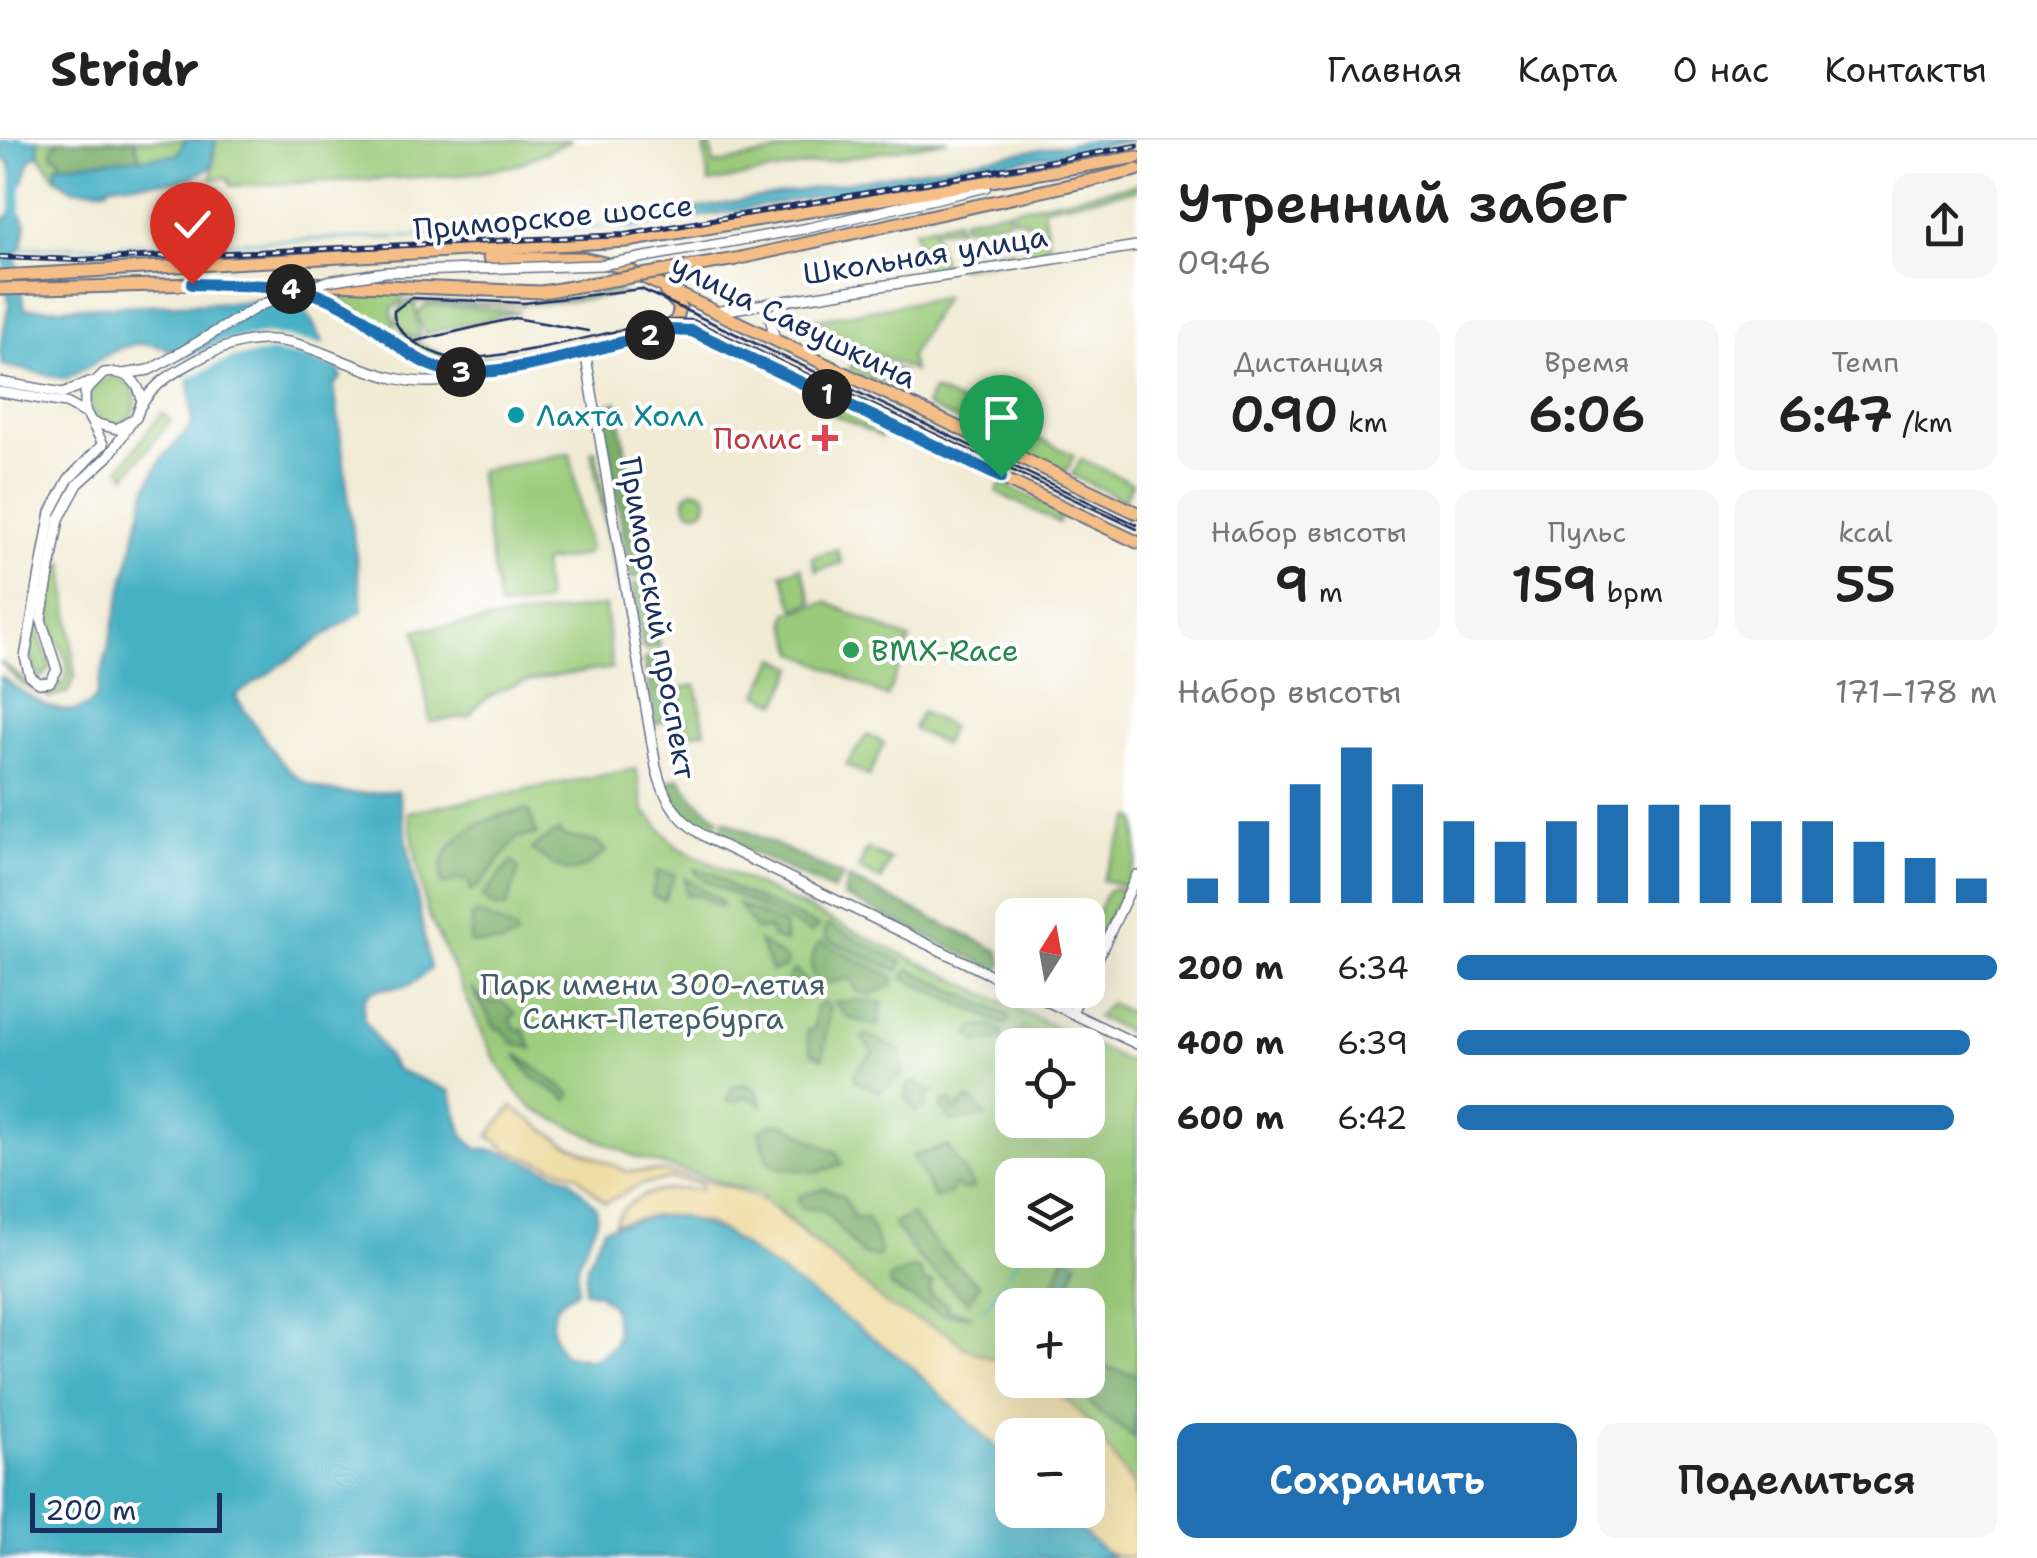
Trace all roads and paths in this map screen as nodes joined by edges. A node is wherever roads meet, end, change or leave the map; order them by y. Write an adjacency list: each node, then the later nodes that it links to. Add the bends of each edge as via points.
1 (1137, 157): 3 (main road, Приморское шоссе)
2 (1137, 170): 9 (main road, Приморское шоссе, bridge, via 736,259 542,292 304,281)
3 (1037, 174): 5 (main road, Приморское шоссе, via 660,237); 17 (street, bridge, via 810,228 600,265 385,272 328,282 260,305 149,370)
4 (1137, 246): 11 (street, Школьная улица)
5 (410, 255): 7 (main road, улица Савушкина, via 582,258); 8 (main road, Приморское шоссе)
6 (0, 276): 8 (main road)
7 (643, 276): 12 (main road, улица Савушкина); 13 (main road, via 679,303 677,319)
8 (29, 281): 9 (main road, Приморское шоссе); 10 (main road)
9 (192, 284): 16 (main road, улица Савушкина, via 322,296 431,366 465,372)
10 (3, 290)
11 (800, 302): 12 (street, Школьная улица); 14 (street, via 774,312 769,324)
12 (720, 312): 14 (main road, улица Савушкина)
13 (661, 332): 15 (main road, улица Савушкина); 25 (main road, улица Савушкина, via 702,334)
14 (775, 340): 24 (main road, улица Савушкина)
15 (584, 350): 16 (main road, улица Савушкина); 28 (street, Приморский проспект, via 656,767 670,806 711,840)
16 (512, 367): 21 (street, via 435,383 390,377 316,348 269,340 222,348 174,372)
17 (123, 374): 19 (street, via 104,373); 21 (street, via 137,384)
18 (0, 380): 19 (street, via 63,393)
19 (92, 381): 22 (street, via 84,397)
20 (0, 392): 22 (street, via 66,403)
21 (141, 407): 23 (street)
22 (90, 418): 23 (street, via 108,430); 23 (street, via 102,448 68,480 51,512 25,658 39,683 50,682 57,670 41,619 59,519 78,484)
23 (131, 423)
24 (1137, 513)
25 (1137, 542)
26 (1137, 875): 27 (street)
27 (1105, 943)
28 (995, 977)
29 (1062, 1008): 31 (street)
30 (1074, 1008): 31 (street)
31 (1072, 1013): 32 (street)
32 (1137, 1044)

